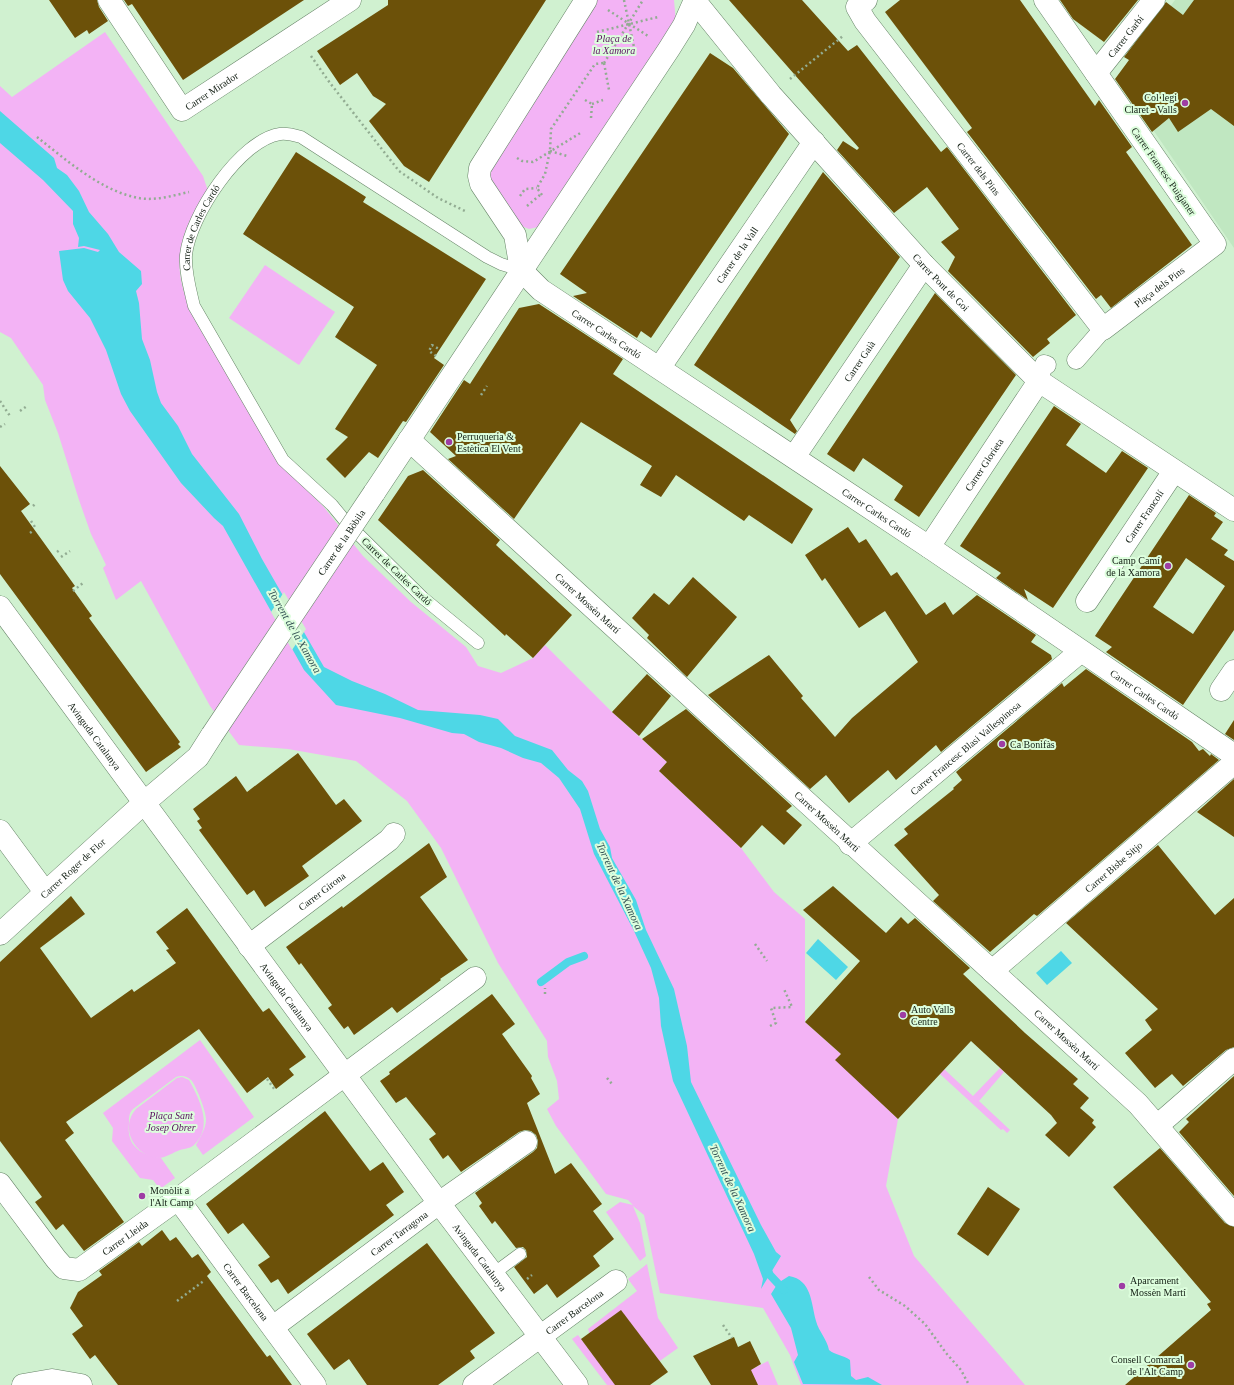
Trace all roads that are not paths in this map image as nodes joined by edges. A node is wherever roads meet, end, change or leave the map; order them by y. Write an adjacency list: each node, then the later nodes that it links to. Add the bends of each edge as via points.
1 (109, 0): 2 (street, Carrer Mirador, via 182,110)
2 (350, 0)
3 (586, 0): 12 (street, via 480,168 481,184 515,235)
4 (1045, 0): 8 (street, Carrer Francesc Puigjaner)
5 (1154, 0): 8 (street, Carrer Garbí)
6 (695, 1): 9 (street, Carrer Pont de Goi, via 771,95); 12 (street, via 669,49)
7 (857, 18): 13 (street, Carrer dels Pins)
8 (1096, 73): 10 (street, Carrer Francesc Puigjaner)
9 (814, 142): 11 (street, Carrer Pont de Goi); 15 (street, Carrer de la Vall)
10 (1215, 244): 13 (street, Plaça dels Pins)
11 (924, 265): 16 (street, Carrer Pont de Goi); 18 (street, Carrer Gaià)
12 (521, 270): 15 (street, Carrer Carles Cardó, via 541,290); 17 (street, Carrer de la Bòbila); 24 (lane, Carrer de Carles Cardó, via 487,257 301,137 292,134 268,138 230,169 213,189 198,216 186,254 188,282 194,306 283,460 332,505 423,598)
13 (1103, 329): 14 (street)
14 (1076, 360)
15 (660, 367): 18 (street, Carrer Carles Cardó)
16 (1043, 373): 19 (street, Carrer Pont de Goi); 21 (street, Carrer Glorieta)
17 (409, 440): 30 (street, Carrer de la Bòbila, bridge, via 198,757); 33 (street, Carrer Mossèn Martí)
18 (794, 457): 21 (street, Carrer Carles Cardó)
19 (1174, 471): 20 (street, Carrer Pont de Goi); 22 (street, Carrer Francolí)
20 (1234, 510)
21 (929, 547): 25 (street, Carrer Carles Cardó)
22 (1087, 601)
23 (0, 607): 30 (street, Avinguda Catalunya)
24 (478, 643)
25 (1080, 652): 28 (street, Carrer Carles Cardó); 33 (street, Carrer Francesc Blasi Vallespinosa)
26 (1234, 671): 27 (street)
27 (1221, 690)
28 (1234, 755)
29 (1234, 763): 37 (street, Carrer Bisbe Sitjo)
30 (145, 802): 34 (street, Carrer Roger de Flor); 36 (street, Avinguda Catalunya, via 161,828)
31 (0, 831): 34 (street)
32 (394, 834): 36 (street, Carrer Girona)
33 (850, 844): 37 (street, Carrer Mossèn Martí)
34 (45, 892): 35 (street, Carrer Roger de Flor)
35 (0, 934)
36 (249, 946): 40 (street, Avinguda Catalunya)
37 (992, 971): 41 (street, Carrer Mossèn Martí, via 1138,1104)
38 (475, 978): 40 (street)
39 (1234, 1059): 41 (street)
40 (344, 1075): 44 (street, Carrer Lleida); 45 (street, Avinguda Catalunya)
41 (1158, 1126): 46 (street, Carrer Mossèn Martí)
42 (526, 1142): 45 (street, Carrer Tarragona)
43 (0, 1184): 44 (street, Carrer Lleida, via 56,1259 69,1270 79,1270)
44 (178, 1199): 50 (street, Carrer Barcelona)
45 (439, 1203): 48 (street, Avinguda Catalunya); 50 (street, Carrer Tarragona)
46 (1234, 1215)
47 (520, 1254): 48 (lane)
48 (493, 1274): 51 (street, Avinguda Catalunya)
49 (616, 1281): 51 (street, Carrer Barcelona)
50 (273, 1327): 54 (street, Carrer Barcelona)
51 (539, 1336): 55 (street, Carrer Barcelona); 56 (street, Avinguda Catalunya)
52 (23, 1385): 53 (street, via 52,1380)
53 (81, 1385)
54 (315, 1385)
55 (474, 1385)
56 (576, 1385)

